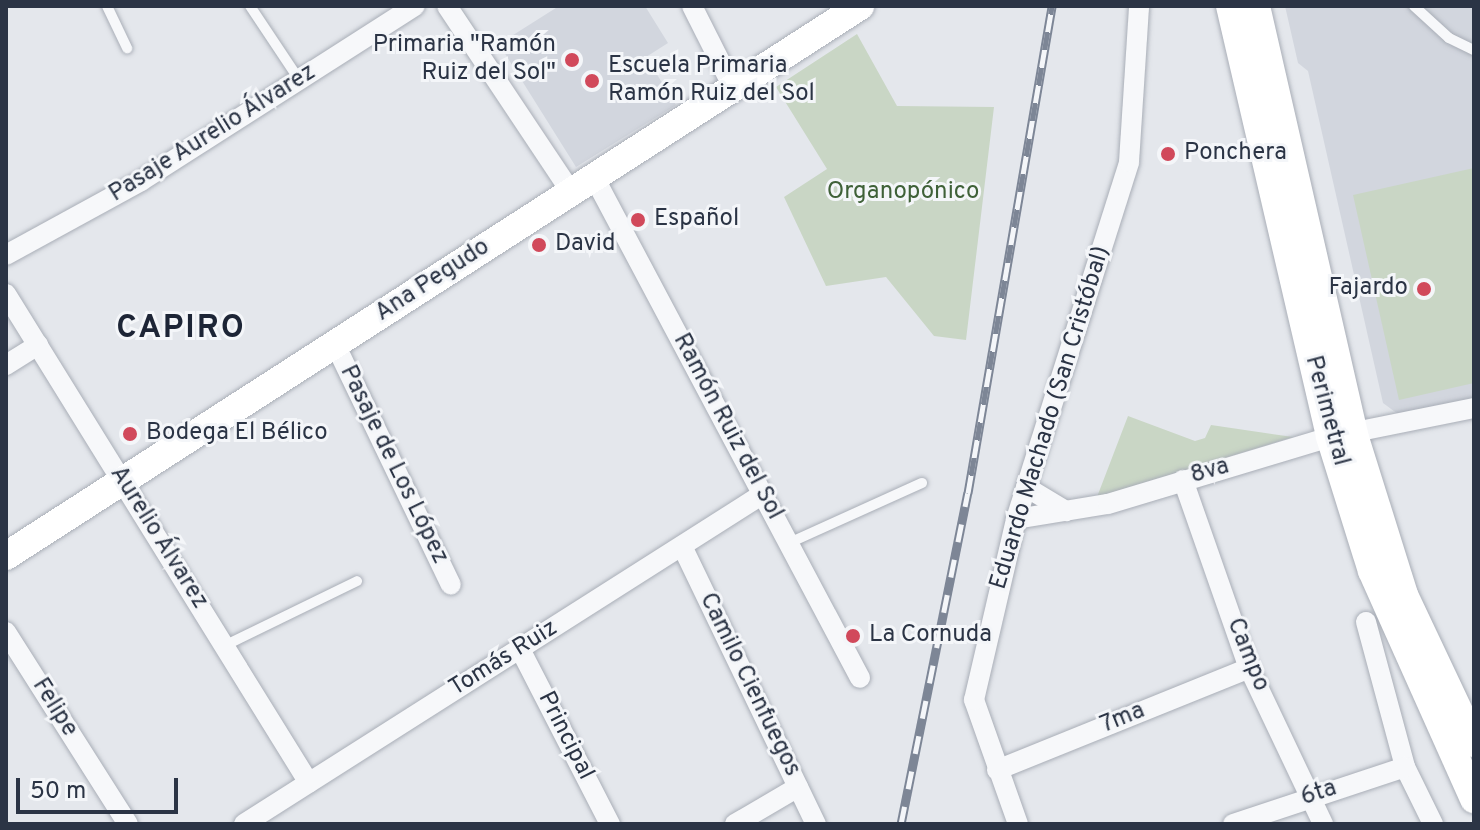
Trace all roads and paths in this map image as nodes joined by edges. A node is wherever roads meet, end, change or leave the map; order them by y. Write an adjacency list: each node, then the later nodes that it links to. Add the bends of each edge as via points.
1 (107, 6): 11 (lane)
2 (250, 6): 13 (lane)
3 (415, 6): 13 (street, Pasaje Aurelio Álvarez)
4 (447, 6): 15 (street, Ramón Ruiz del Sol)
5 (692, 6): 14 (street)
6 (860, 6): 14 (main road, Ana Pegudo)
7 (1139, 6): 26 (street, Eduardo Machado (San Cristóbal), via 1129,162)
8 (1230, 6): 22 (main road, Perimetral)
9 (1256, 6): 22 (main road, Perimetral)
10 (1414, 6): 12 (lane, via 1449,38)
11 (127, 48)
12 (1474, 50)
13 (300, 81): 16 (street, Pasaje Aurelio Álvarez, via 141,181)
14 (733, 87): 15 (main road, Ana Pegudo)
15 (582, 184): 18 (main road, Ana Pegudo); 27 (street, Ramón Ruiz del Sol)
16 (6, 255)
17 (6, 294): 19 (street, Aurelio Álvarez)
18 (335, 344): 24 (main road, Ana Pegudo); 34 (street, Pasaje de Los López)
19 (38, 345): 20 (street); 24 (street, Aurelio Álvarez)
20 (6, 365)
21 (1474, 408): 22 (street, 8va)
22 (1342, 436): 23 (street, 8va); 41 (main road, Perimetral, via 1404,595); 47 (main road, Perimetral, via 1372,571)
23 (1183, 480): 28 (street, 8va); 39 (street, Campo)
24 (122, 481): 32 (main road, Ana Pegudo); 37 (street, Aurelio Álvarez)
25 (922, 483): 30 (lane)
26 (1026, 487): 28 (street); 29 (street, Eduardo Machado (San Cristóbal))
27 (763, 494): 30 (street, Ramón Ruiz del Sol); 31 (street, Tomás Ruiz)
28 (1066, 511): 29 (street, 8va)
29 (1016, 519): 43 (street, Eduardo Machado (San Cristóbal), via 974,700)
30 (789, 543): 40 (street, Ramón Ruiz del Sol)
31 (682, 546): 38 (street, Tomás Ruiz); 45 (street, Camilo Cienfuegos)
32 (6, 556)
33 (357, 581): 37 (lane)
34 (451, 585)
35 (1366, 622): 42 (street)
36 (6, 632): 48 (street, Felipe)
37 (224, 646): 44 (street, Aurelio Álvarez)
38 (520, 649): 44 (street, Tomás Ruiz); 50 (street, Principal)
39 (1249, 668): 43 (street, 7ma); 46 (street, Campo)
40 (860, 678)
41 (1474, 743)
42 (1405, 767): 46 (street, 6ta); 56 (street)
43 (997, 770): 53 (street, Eduardo Machado (San Cristóbal))
44 (309, 783): 49 (street, Tomás Ruiz)
45 (798, 787): 51 (street); 52 (street, Camilo Cienfuegos)
46 (1313, 796): 54 (street, 6ta); 55 (street, Campo)
47 (1474, 799)
48 (128, 824)
49 (244, 824)
50 (610, 824)
51 (735, 824)
52 (816, 824)
53 (1018, 824)
54 (1233, 824)
55 (1323, 824)
56 (1433, 824)

